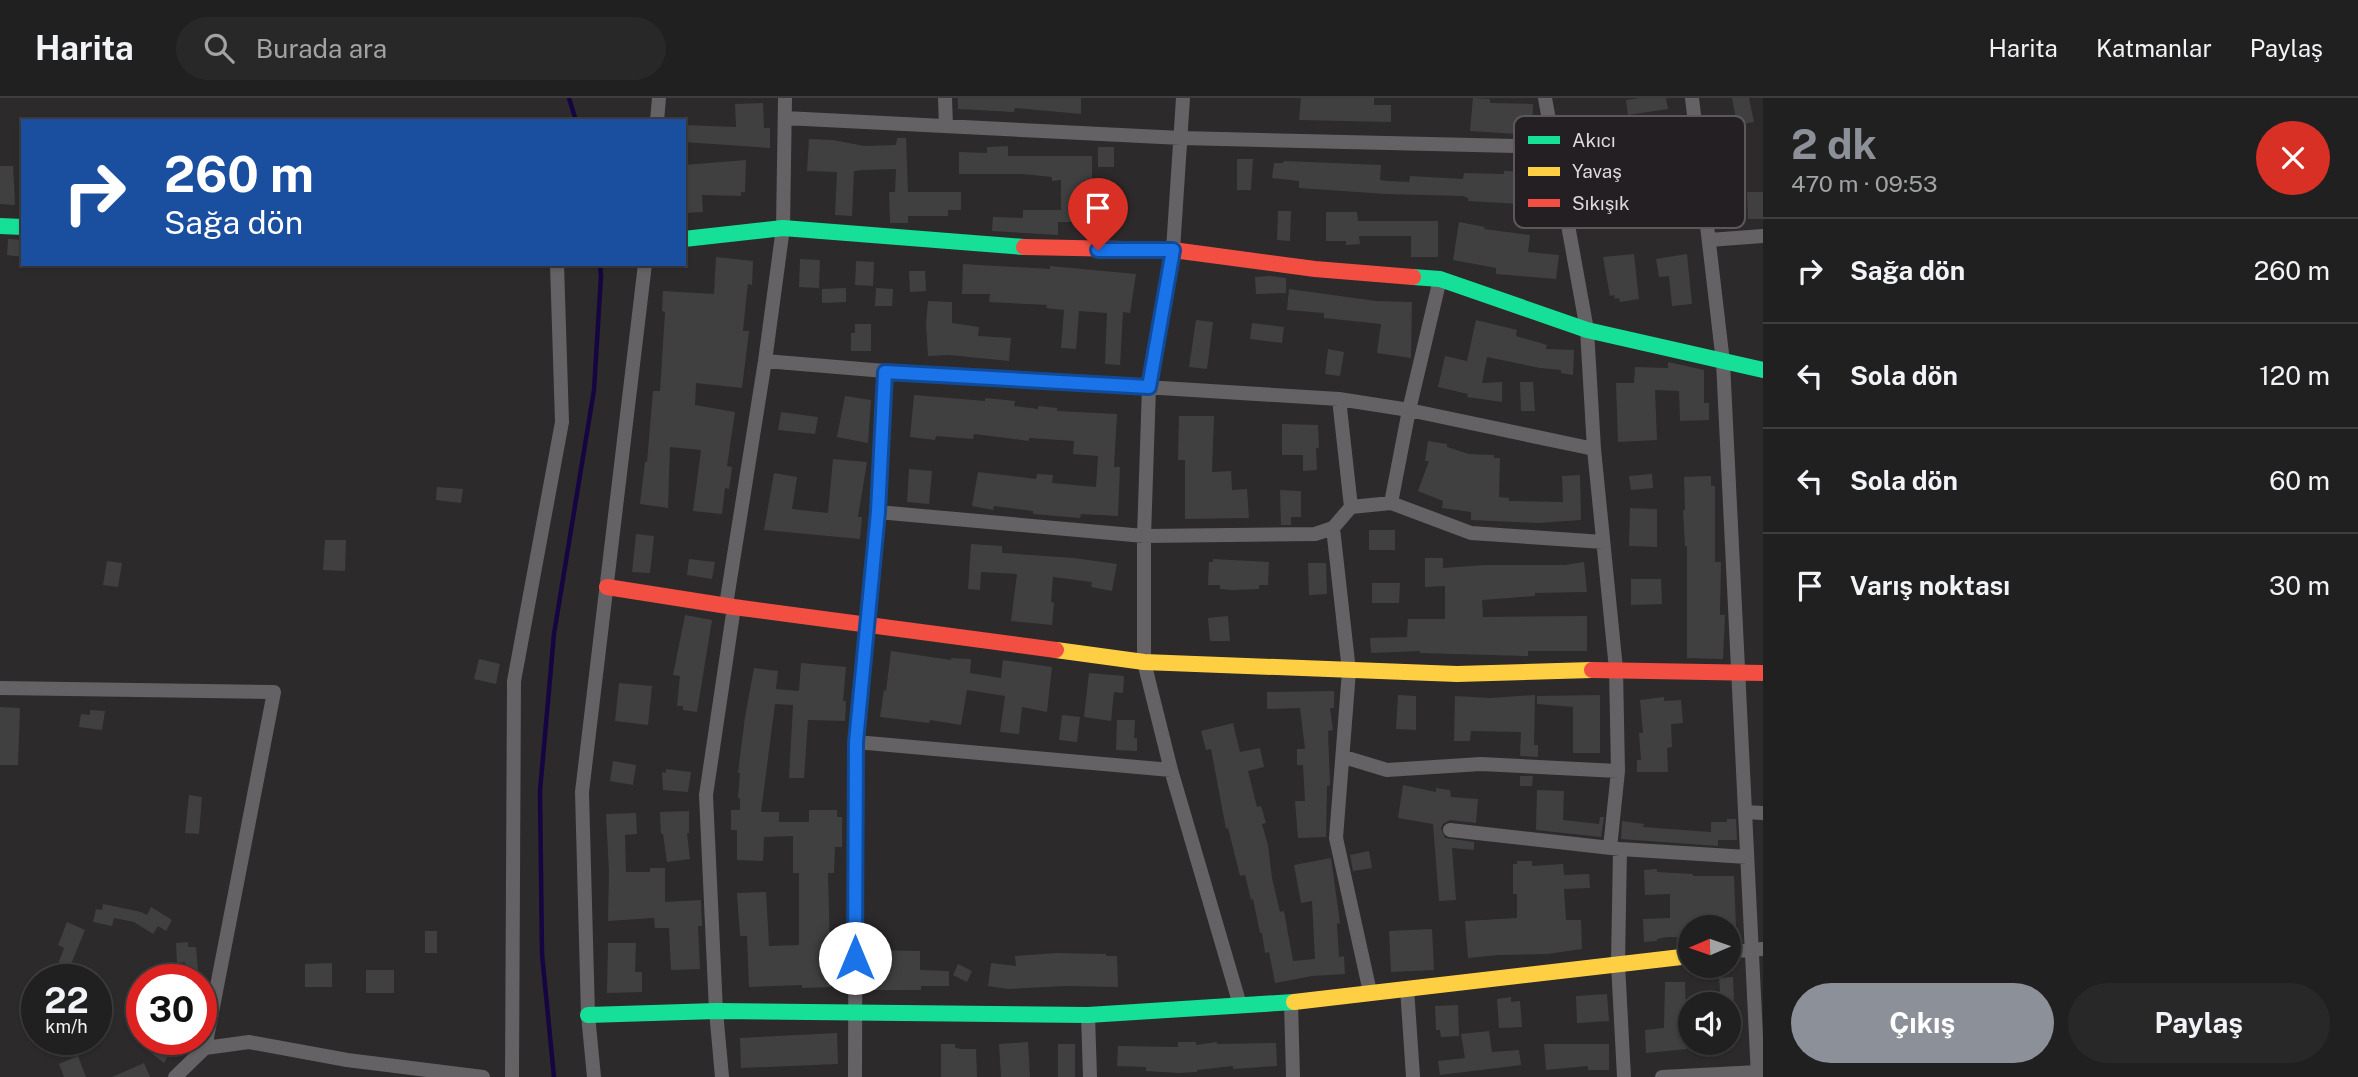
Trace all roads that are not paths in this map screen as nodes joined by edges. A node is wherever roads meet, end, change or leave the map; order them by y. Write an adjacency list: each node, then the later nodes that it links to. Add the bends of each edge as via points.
1 (659, 98): 10 (street)
2 (785, 98): 9 (street)
3 (945, 98): 11 (street)
4 (1183, 98): 12 (street)
5 (1545, 98): 7 (street)
6 (1692, 98): 8 (street)
7 (1548, 116)
8 (1694, 116)
9 (785, 118): 11 (street); 16 (street)
10 (657, 119)
11 (946, 126): 12 (street)
12 (1181, 138): 13 (street); 22 (street)
13 (1514, 146)
14 (0, 226): 15 (street)
15 (21, 228)
16 (783, 228): 20 (street); 22 (street, via 1048,249); 27 (street)
17 (1569, 228): 26 (street)
18 (1708, 228): 21 (street)
19 (1763, 236): 21 (street)
20 (686, 239)
21 (1709, 240): 28 (street)
22 (1173, 250): 25 (street, via 1315,269); 31 (street)
23 (557, 266): 76 (street, via 562,422 514,681)
24 (645, 266): 41 (street)
25 (1440, 279): 26 (street); 33 (street)
26 (1587, 330): 28 (street); 34 (street)
27 (765, 361): 30 (street); 42 (street)
28 (1723, 362): 29 (street); 47 (street)
29 (1763, 370)
30 (885, 372): 31 (street); 37 (street)
31 (1149, 387): 32 (street); 39 (street)
32 (1339, 399): 33 (street); 36 (street)
33 (1409, 410): 34 (street); 35 (street)
34 (1594, 449): 40 (street)
35 (1391, 503): 36 (street); 40 (street, via 1471,533)
36 (1351, 507): 38 (street)
37 (878, 512): 39 (street); 43 (street)
38 (1333, 528): 39 (street, via 1315,534); 46 (street)
39 (1144, 536): 44 (street)
40 (1603, 542): 45 (street)
41 (607, 587): 42 (street); 69 (street, via 582,792)
42 (730, 606): 43 (street); 67 (street, via 706,795)
43 (866, 624): 44 (street); 50 (street)
44 (1144, 662): 46 (street); 52 (street)
45 (1616, 669): 46 (street, via 1457,674); 47 (street); 53 (street)
46 (1349, 671): 51 (street)
47 (1738, 671): 48 (street); 54 (street)
48 (1763, 673)
49 (0, 688): 62 (street, via 274,692)
50 (856, 742): 52 (street); 68 (street)
51 (1344, 757): 53 (street, via 1387,770 1482,764); 64 (street, via 1336,838)
52 (1171, 770): 66 (street)
53 (1618, 771): 57 (street)
54 (1745, 811): 55 (street); 58 (street)
55 (1763, 813)
56 (1450, 830): 57 (street)
57 (1615, 848): 58 (street); 61 (street)
58 (1747, 857): 59 (street)
59 (1757, 949): 73 (street)
60 (1678, 957): 61 (street)
61 (1618, 964): 63 (street); 83 (street)
62 (217, 986)
63 (1407, 988): 64 (street); 82 (street)
64 (1370, 992): 65 (street)
65 (1291, 1002): 66 (street); 81 (street)
66 (1240, 1005): 70 (street)
67 (716, 1011): 68 (street); 69 (street); 78 (street)
68 (855, 1012): 70 (street); 79 (street)
69 (588, 1015): 77 (street)
70 (1088, 1015): 80 (street)
71 (217, 1046): 75 (street, via 249,1042)
72 (198, 1055): 74 (street)
73 (1758, 1075): 84 (street)
74 (175, 1077)
75 (483, 1077)
76 (512, 1077)
77 (594, 1077)
78 (722, 1077)
79 (855, 1077)
80 (1090, 1077)
81 (1293, 1077)
82 (1413, 1077)
83 (1624, 1077)
84 (1662, 1077)

